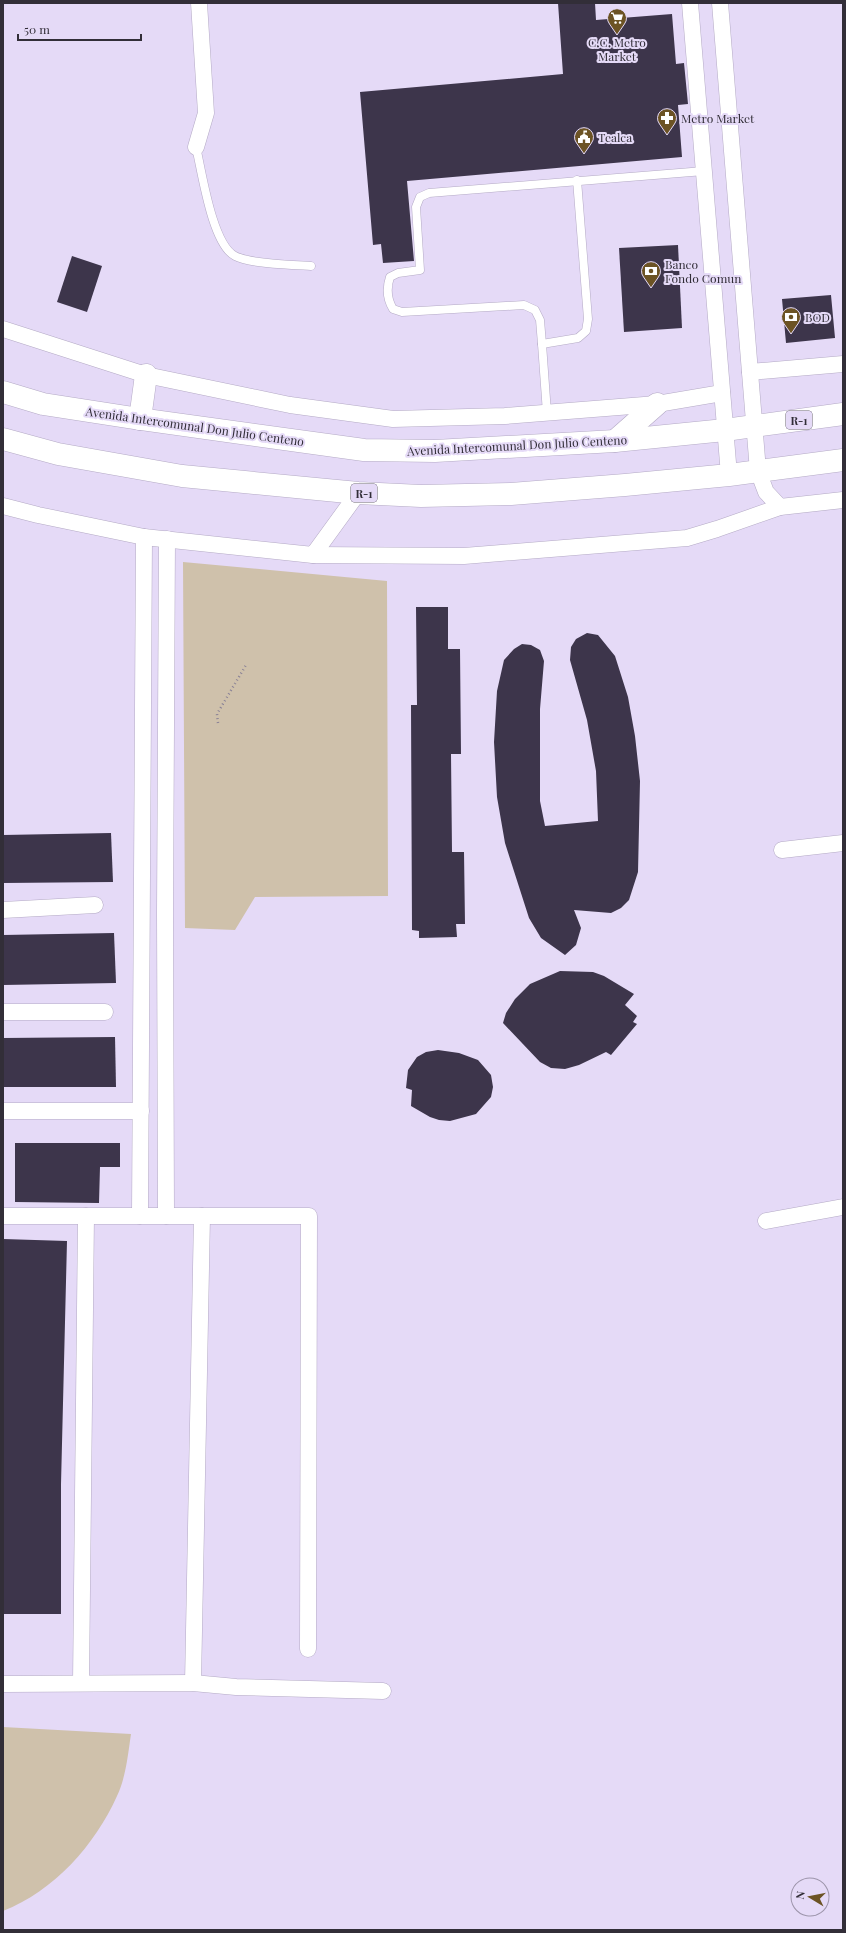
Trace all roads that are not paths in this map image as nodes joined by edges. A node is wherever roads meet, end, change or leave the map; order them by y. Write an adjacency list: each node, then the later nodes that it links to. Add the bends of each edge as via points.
1 (199, 3): 4 (street, via 206,113)
2 (690, 3): 5 (street)
3 (720, 3): 11 (street)
4 (196, 147): 7 (lane, via 208,204 224,247 236,257)
5 (704, 171): 6 (lane); 14 (street)
6 (577, 180): 9 (lane, via 588,319 586,331 578,338); 9 (lane, via 430,193 420,197 416,207 420,270 398,273 390,278 387,287 388,301 393,309 402,312 524,305 535,310 540,320)
7 (311, 266)
8 (3, 329): 12 (street)
9 (542, 344): 16 (lane)
10 (843, 364): 11 (street)
11 (750, 372): 19 (street)
12 (146, 375): 16 (street, via 290,405 393,419); 18 (main road)
13 (3, 392): 18 (main road, Avenida Intercomunal Don Julio Centeno / R-1, via 43,404)
14 (722, 393): 15 (street); 20 (street)
15 (657, 404): 16 (street); 22 (main road)
16 (547, 413)
17 (843, 414): 19 (main road, Avenida Intercomunal Don Julio Centeno / R-1)
18 (140, 419): 22 (main road, Avenida Intercomunal Don Julio Centeno / R-1, via 364,450 435,451)
19 (755, 426): 20 (main road, Avenida Intercomunal Don Julio Centeno / R-1); 24 (street)
20 (725, 430): 22 (main road, Avenida Intercomunal Don Julio Centeno / R-1); 25 (street)
21 (3, 439): 26 (main road, R-1, via 58,454 182,476)
22 (615, 440)
23 (843, 460): 24 (main road, R-1)
24 (758, 471): 25 (main road, R-1); 29 (street, via 766,492)
25 (729, 475): 26 (main road, R-1, via 511,494 421,496)
26 (358, 493): 32 (street)
27 (843, 500): 29 (street)
28 (3, 506): 30 (street)
29 (780, 506): 32 (street, via 687,538 464,556)
30 (144, 537): 31 (street); 37 (street)
31 (167, 539): 32 (street); 38 (street)
32 (313, 555)
33 (843, 843): 34 (street)
34 (782, 850)
35 (95, 906): 36 (street)
36 (3, 910)
37 (142, 913): 38 (street); 42 (street)
38 (165, 913): 47 (street)
39 (3, 1012): 40 (street)
40 (105, 1012)
41 (3, 1111): 42 (street)
42 (141, 1111): 46 (street)
43 (843, 1207): 49 (street)
44 (3, 1216): 45 (street)
45 (86, 1216): 46 (street); 52 (street)
46 (140, 1216): 47 (street)
47 (166, 1216): 48 (street)
48 (202, 1216): 50 (street, via 309,1216); 53 (street)
49 (766, 1221)
50 (308, 1649)
51 (3, 1684): 52 (street)
52 (81, 1684): 53 (street)
53 (193, 1684): 54 (street)
54 (384, 1691)

